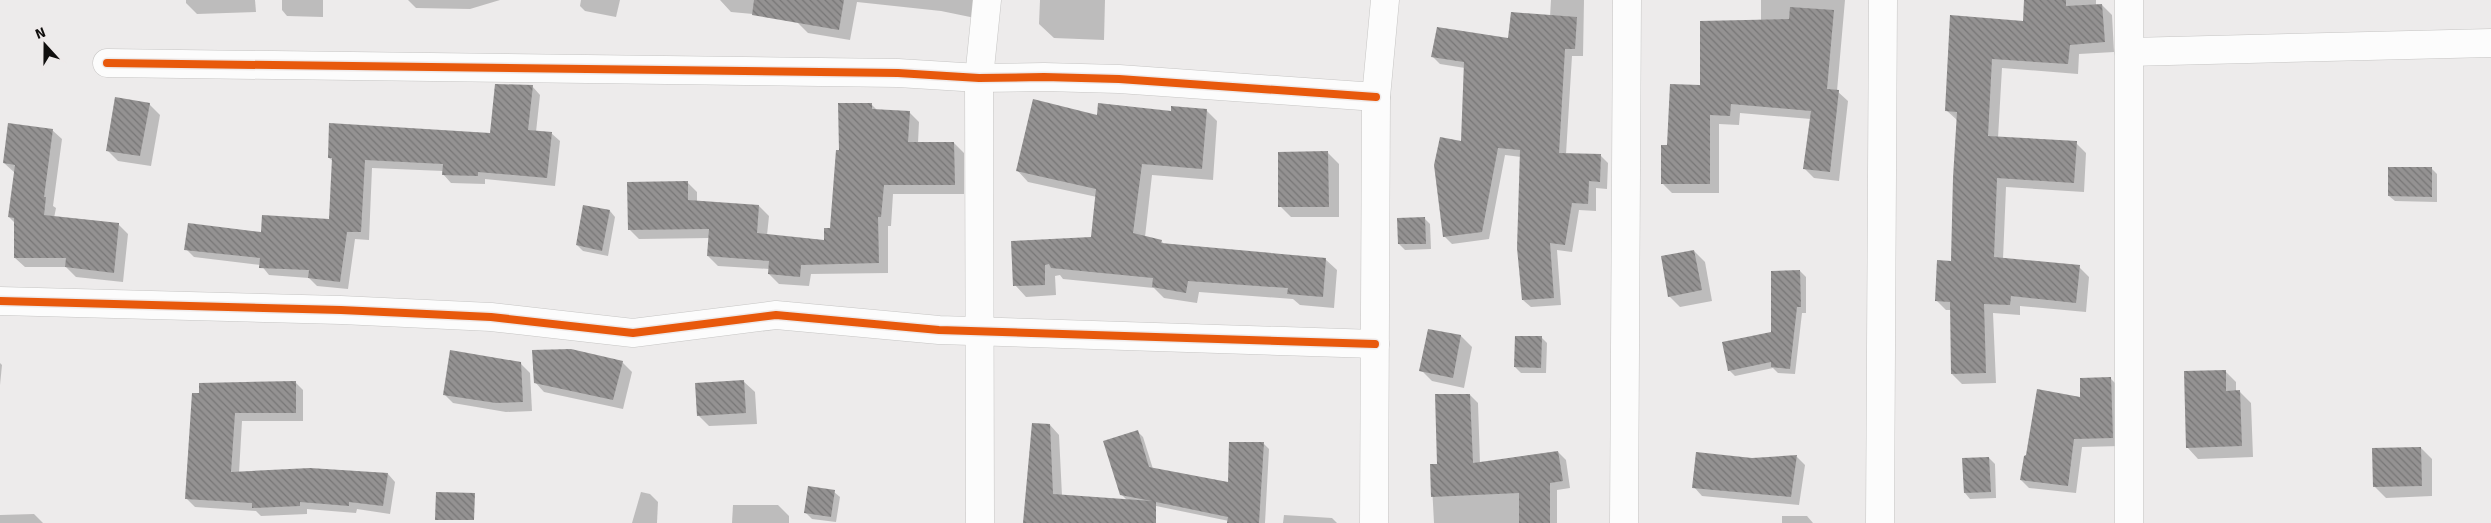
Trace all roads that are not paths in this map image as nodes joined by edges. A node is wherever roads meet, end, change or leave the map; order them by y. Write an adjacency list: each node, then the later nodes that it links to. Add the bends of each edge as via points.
1 (987, 0): 9 (street)
2 (1385, 0): 10 (street)
3 (1627, 0): 16 (street)
4 (1882, 0): 17 (street)
5 (2129, 0): 7 (street)
6 (2491, 43): 7 (street)
7 (2129, 52): 18 (street)
8 (107, 63): 9 (street, via 898,73)
9 (979, 78): 10 (street, via 1119,79); 12 (street)
10 (1376, 97): 13 (street)
11 (0, 301): 12 (street, via 481,317 633,333 776,315)
12 (978, 331): 13 (street); 14 (street)
13 (1375, 344): 15 (street)
14 (980, 523)
15 (1374, 523)
16 (1624, 523)
17 (1880, 523)
18 (2129, 523)

